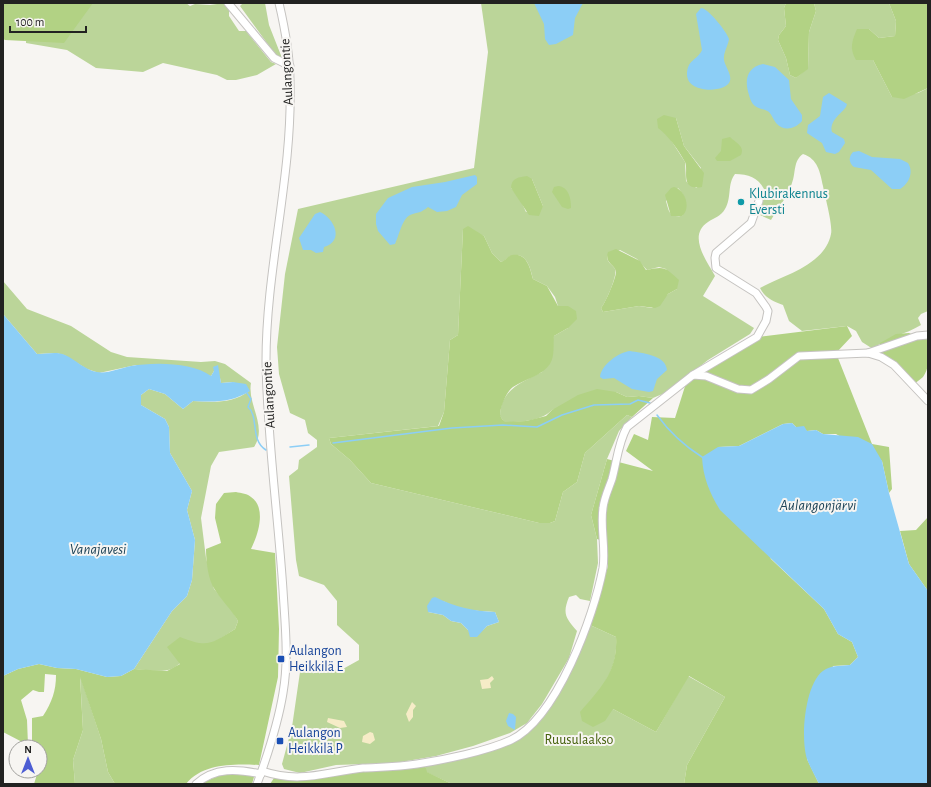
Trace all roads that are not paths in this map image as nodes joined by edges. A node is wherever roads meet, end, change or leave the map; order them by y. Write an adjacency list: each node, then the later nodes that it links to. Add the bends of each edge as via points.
1 (228, 3): 3 (street, via 274,58)
2 (279, 3): 3 (street, Aulangontie)
3 (290, 66): 9 (street, Aulangontie, via 289,128 271,281 266,360 281,558 285,672 278,715)
4 (759, 201): 7 (street, via 751,223 716,253 715,258 716,268 756,293 768,311 766,321 757,337)
5 (928, 336): 6 (street, via 916,336)
6 (868, 354): 7 (street, via 799,356 751,390 738,389 706,376); 8 (street, via 881,357 894,365)
7 (693, 374): 9 (street, via 627,427 621,437 603,507 603,567 583,638 571,666 556,691 527,729 511,740 471,753 408,766 364,768 307,778)
8 (928, 401)
9 (261, 773): 10 (street, via 222,771 205,776); 11 (street, Aulangontie)
10 (196, 784)
11 (257, 784)

